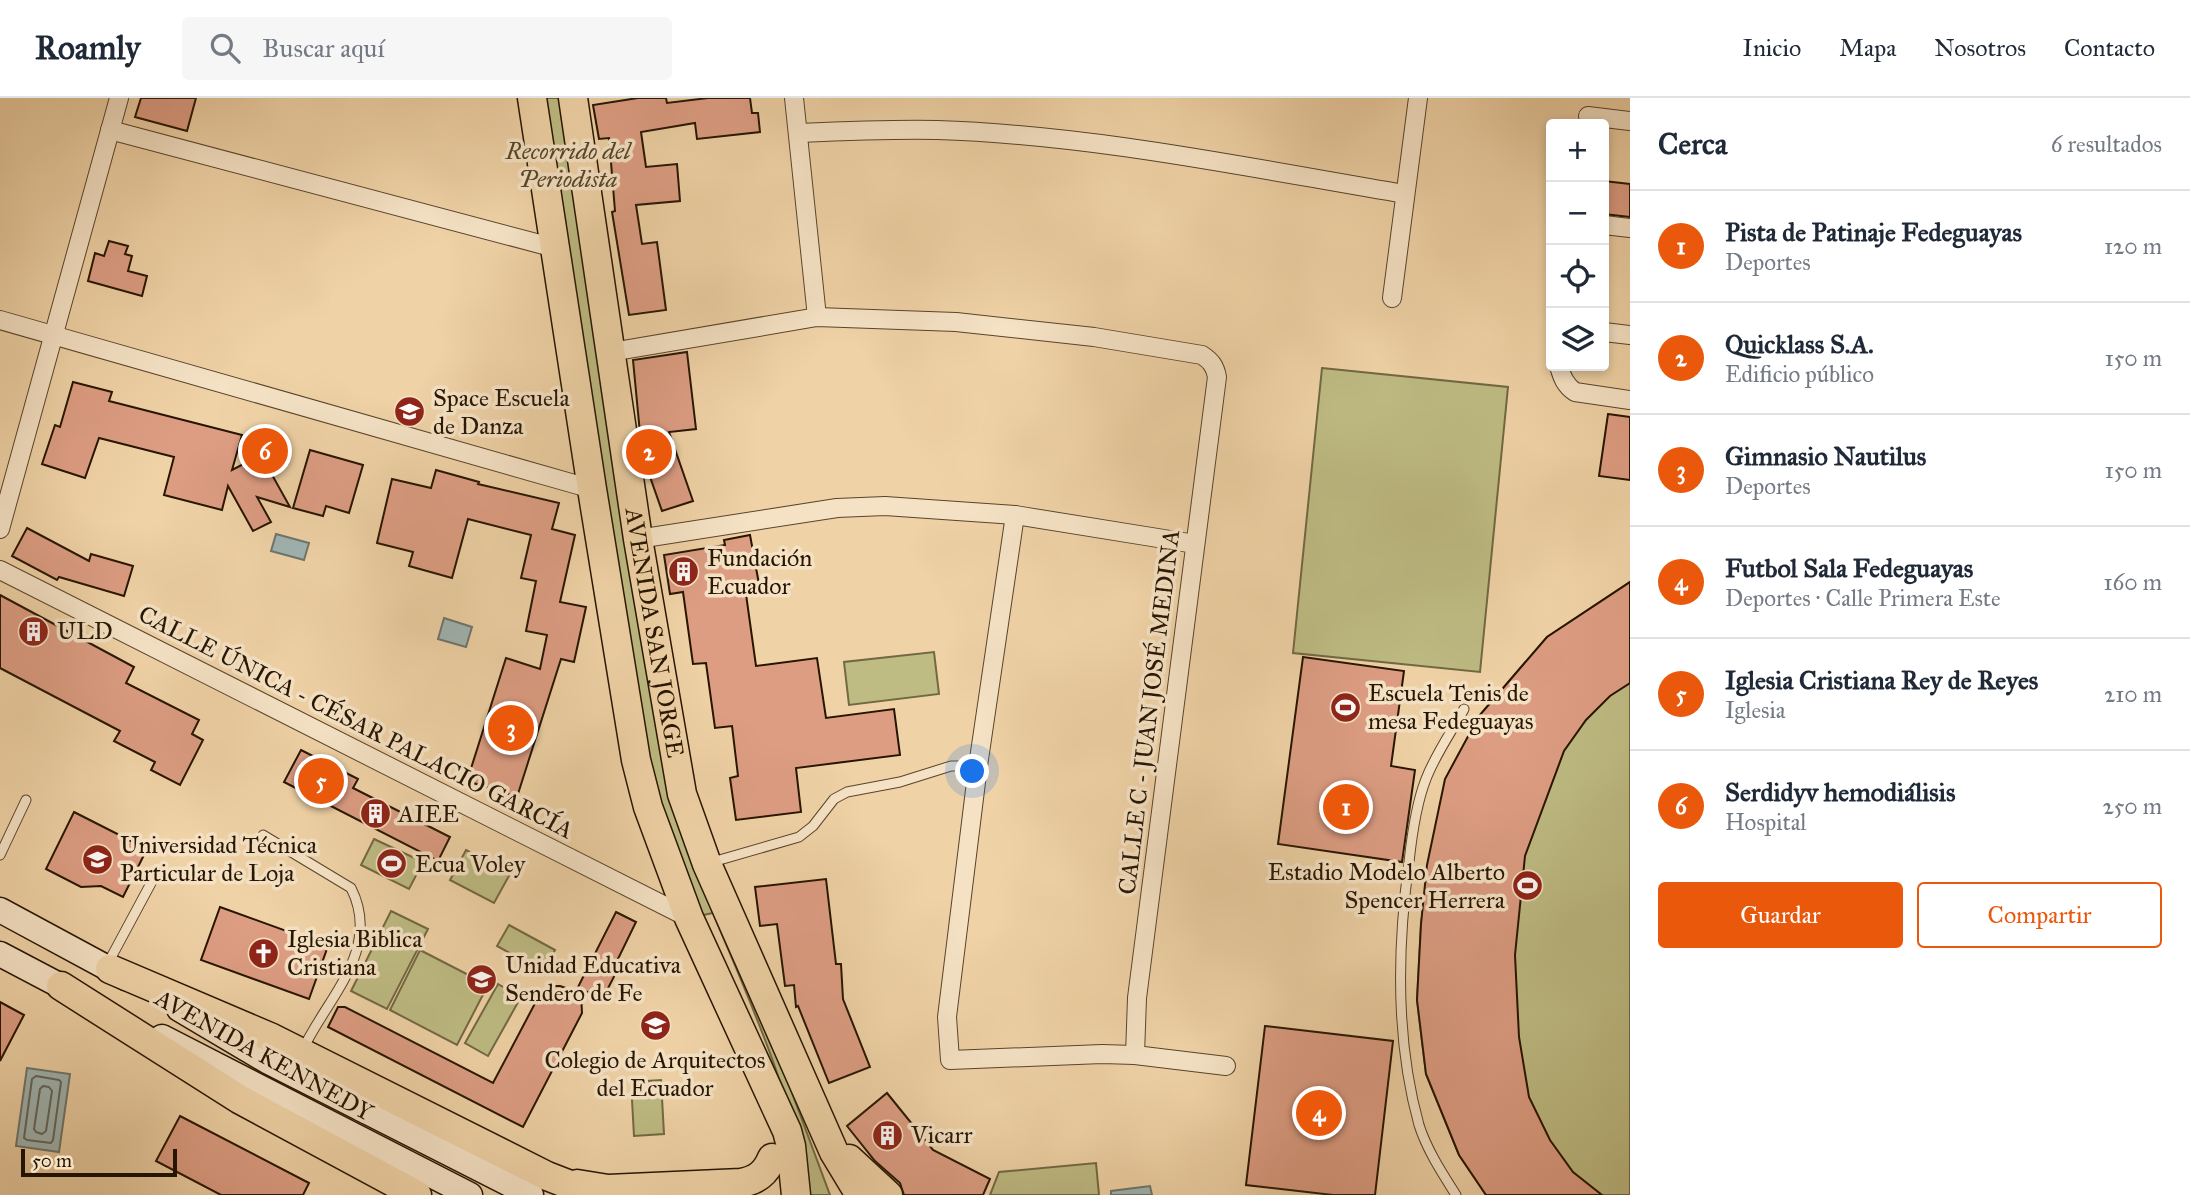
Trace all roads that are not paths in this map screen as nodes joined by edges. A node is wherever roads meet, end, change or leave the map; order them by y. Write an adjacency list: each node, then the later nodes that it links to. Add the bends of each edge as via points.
1 (119, 98): 8 (street)
2 (533, 98): 13 (main road, AVENIDA SAN JORGE)
3 (573, 98): 20 (main road, AVENIDA SAN JORGE)
4 (794, 98): 9 (street)
5 (1418, 98): 10 (street)
6 (1588, 113): 7 (street)
7 (1630, 121)
8 (110, 130): 13 (street); 18 (street)
9 (799, 133): 10 (street, via 939,130 1035,137); 15 (street)
10 (1405, 194): 14 (street)
11 (1609, 226): 12 (street)
12 (1630, 228)
13 (555, 248): 23 (main road, AVENIDA SAN JORGE)
14 (1392, 298)
15 (817, 317): 20 (street); 27 (street, CALLE C - JUAN JOSÉ MEDINA, via 957,322 1202,355 1217,377)
16 (0, 320): 18 (street)
17 (1609, 333): 19 (street)
18 (53, 335): 23 (street); 25 (street)
19 (1630, 335)
20 (611, 352): 26 (main road, AVENIDA SAN JORGE)
21 (1560, 371): 22 (street, via 1568,387 1584,395)
22 (1630, 400)
23 (592, 489): 37 (main road, AVENIDA SAN JORGE, via 636,760 660,847)
24 (1015, 515): 26 (street, via 886,506 837,508); 27 (street); 30 (street)
25 (0, 529)
26 (638, 539): 34 (main road, AVENIDA SAN JORGE, via 682,794)
27 (1195, 544): 42 (street, CALLE C - JUAN JOSÉ MEDINA, via 1137,998)
28 (0, 570): 37 (street, CALLE ÚNICA - CÉSAR PALACIO GARCÍA)
29 (1464, 709): 56 (lane, via 1426,779 1419,804 1398,969 1403,1047 1420,1126)
30 (978, 766): 34 (lane, via 951,766 847,792 834,799 799,837); 42 (street, via 947,1017 950,1060)
31 (26, 800): 33 (lane)
32 (263, 835): 41 (lane, via 351,888 359,903 360,942 353,963)
33 (0, 855)
34 (707, 864): 45 (main road, AVENIDA SAN JORGE)
35 (157, 872): 39 (lane)
36 (0, 910): 39 (main road, AVENIDA KENNEDY)
37 (689, 919): 44 (main road, AVENIDA SAN JORGE)
38 (0, 954): 40 (main road, AVENIDA KENNEDY)
39 (108, 967): 41 (main road); 47 (main road, AVENIDA KENNEDY, via 321,1089)
40 (61, 986): 48 (main road, via 239,1099); 49 (main road, AVENIDA KENNEDY)
41 (301, 1053): 47 (main road)
42 (1135, 1055): 43 (street)
43 (1226, 1066)
44 (763, 1077): 46 (main road); 52 (main road, AVENIDA SAN JORGE, via 787,1131)
45 (832, 1147): 53 (main road); 54 (main road); 55 (main road)
46 (772, 1158): 47 (main road, via 764,1173 741,1183 608,1189); 51 (main road)
47 (539, 1186): 50 (main road)
48 (417, 1195)
49 (470, 1195)
50 (596, 1195)
51 (764, 1195)
52 (796, 1195)
53 (836, 1195)
54 (860, 1195)
55 (888, 1195)
56 (1456, 1195)

